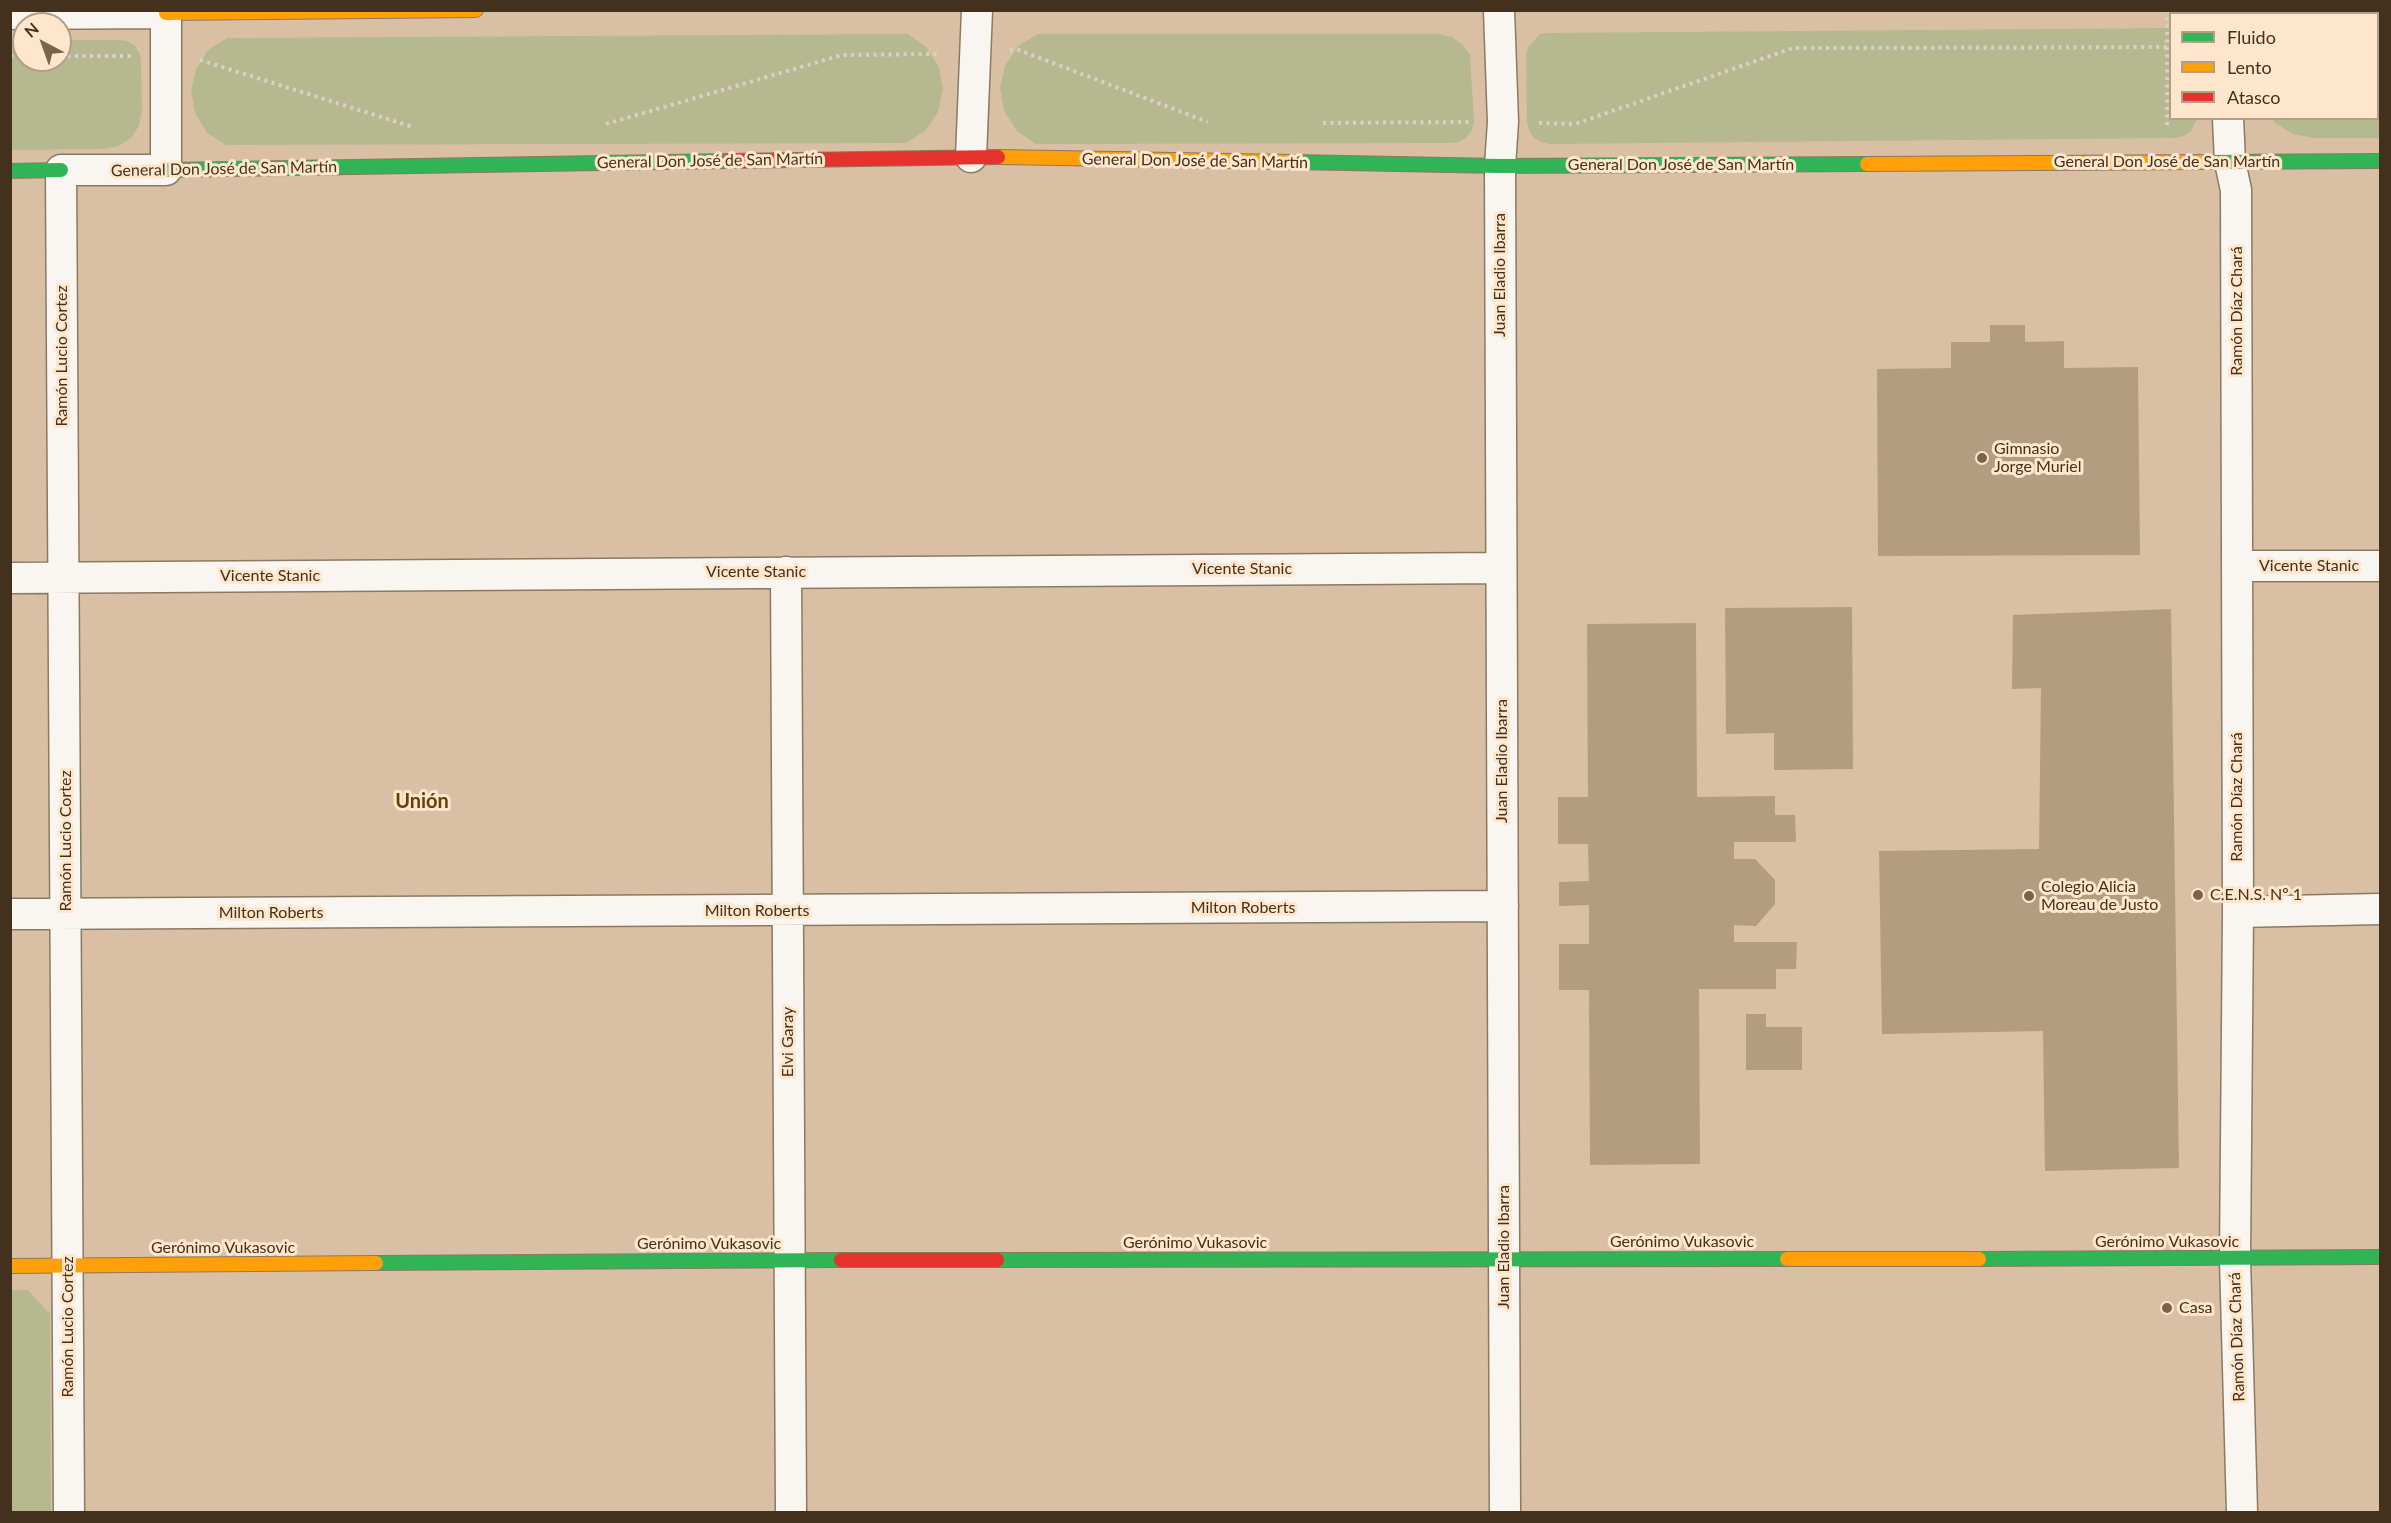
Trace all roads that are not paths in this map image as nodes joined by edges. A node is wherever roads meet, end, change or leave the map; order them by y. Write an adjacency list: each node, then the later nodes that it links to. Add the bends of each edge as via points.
1 (476, 10): 4 (street)
2 (977, 10): 7 (street)
3 (1498, 10): 10 (street, Juan Eladio Ibarra, via 1503,122)
4 (166, 12): 5 (street); 11 (street)
5 (10, 14)
6 (2228, 120): 9 (street, Ramón Díaz Chará)
7 (971, 157): 10 (street, General Don José de San Martín); 11 (street, General Don José de San Martín)
8 (2380, 161): 9 (street, General Don José de San Martín)
9 (2230, 162): 10 (street, General Don José de San Martín); 14 (street, Ramón Díaz Chará, via 2236,190)
10 (1500, 166): 16 (street, Juan Eladio Ibarra)
11 (166, 170): 13 (street, General Don José de San Martín)
12 (10, 171): 13 (street, General Don José de San Martín)
13 (61, 171): 19 (street, Ramón Lucio Cortez)
14 (2237, 566): 15 (street, Vicente Stanic); 23 (street, Ramón Díaz Chará)
15 (2380, 566)
16 (1501, 568): 17 (street, Vicente Stanic); 20 (street, Juan Eladio Ibarra)
17 (786, 572): 19 (street, Vicente Stanic); 22 (street, Elvi Garay)
18 (10, 578): 19 (street, Vicente Stanic)
19 (64, 578): 25 (street, Ramón Lucio Cortez)
20 (1503, 906): 22 (street, Milton Roberts); 27 (street, Juan Eladio Ibarra)
21 (2380, 909): 23 (street)
22 (787, 910): 25 (street, Milton Roberts); 29 (street, Elvi Garay)
23 (2238, 912): 28 (street, Ramón Díaz Chará)
24 (10, 914): 25 (street, Milton Roberts)
25 (66, 914): 31 (street, Ramón Lucio Cortez)
26 (2380, 1257): 28 (street, Gerónimo Vukasovic)
27 (1504, 1259): 28 (street, Gerónimo Vukasovic); 29 (street, Gerónimo Vukasovic); 34 (street, Juan Eladio Ibarra)
28 (2235, 1259): 35 (street, Ramón Díaz Chará)
29 (790, 1260): 31 (street, Gerónimo Vukasovic); 33 (street, Elvi Garay)
30 (10, 1266): 31 (street, Gerónimo Vukasovic)
31 (67, 1266): 32 (street, Ramón Lucio Cortez)
32 (69, 1512)
33 (791, 1512)
34 (1505, 1512)
35 (2242, 1512)

